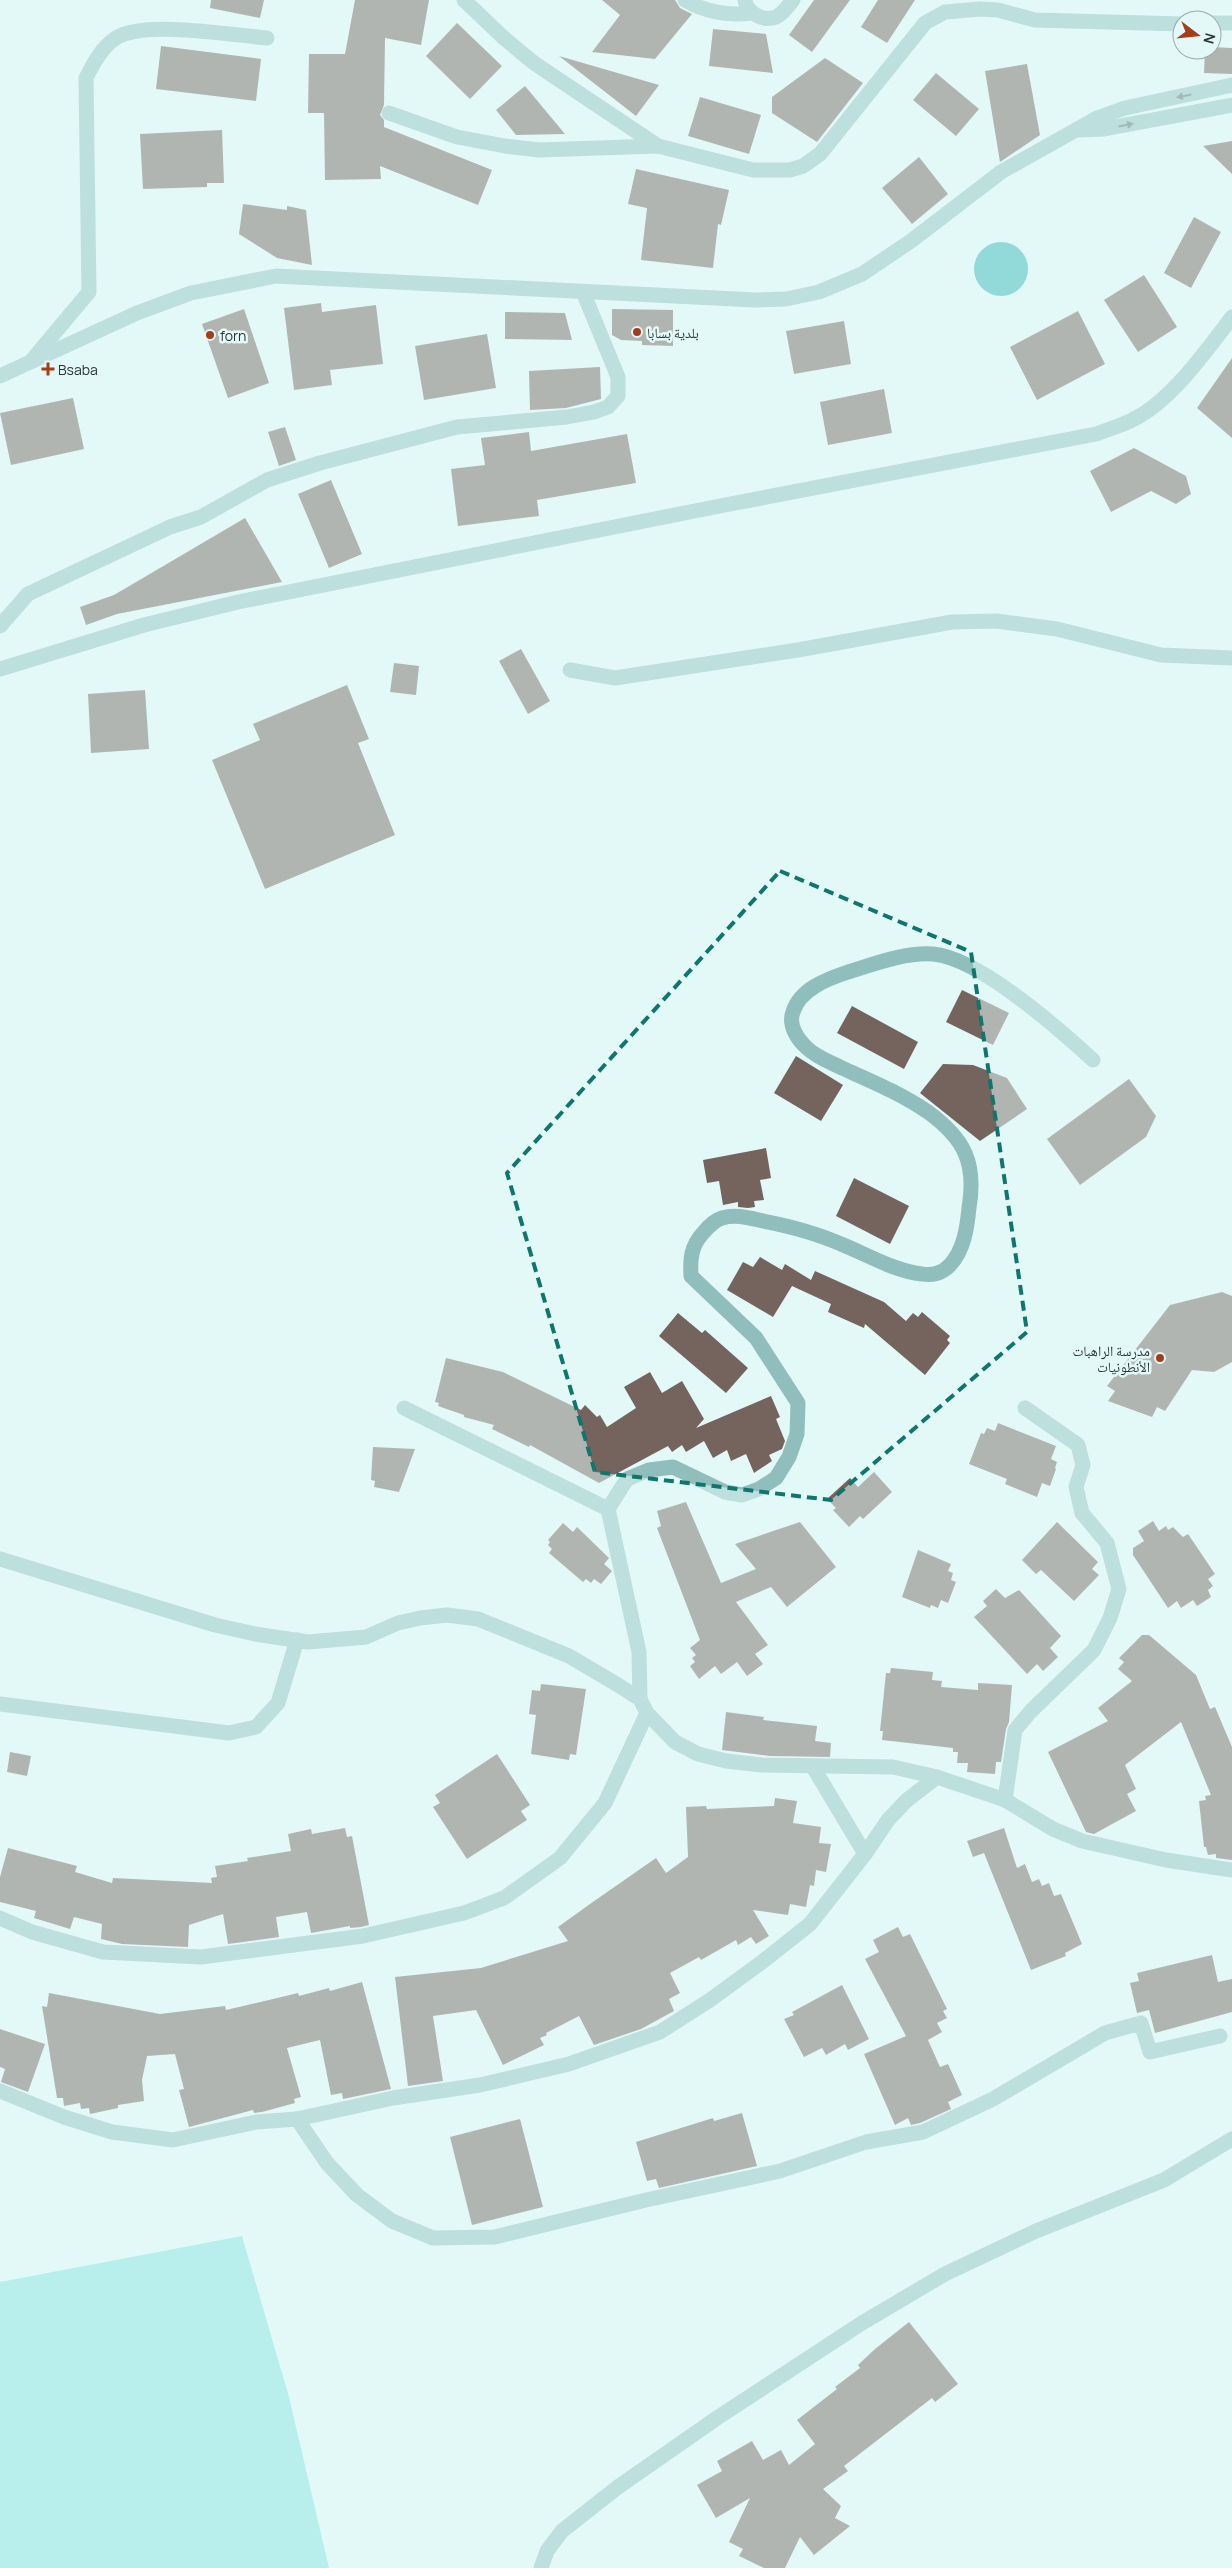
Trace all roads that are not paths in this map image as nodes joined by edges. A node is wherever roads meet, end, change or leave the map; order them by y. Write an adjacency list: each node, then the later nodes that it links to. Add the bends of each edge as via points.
1 (464, 0): 11 (street, via 534,63)
2 (685, 0): 4 (street, via 734,15)
3 (793, 0): 4 (street, via 775,18 760,17)
4 (748, 6)
5 (1172, 24): 11 (street, via 1035,20 998,10 980,9 946,12 925,23 820,154 803,166 790,170 752,170)
6 (267, 38): 14 (street, via 144,29 115,38 97,57 86,78 89,292)
7 (1232, 85): 10 (street, one-way to 10, via 1125,108 1097,118)
8 (1232, 105): 10 (street, one-way to 8, via 1104,129)
9 (389, 113): 11 (street, via 457,137 539,150)
10 (1078, 130): 12 (street, via 1001,172 886,259 846,282 819,292 786,299 755,300)
11 (658, 146)
12 (583, 292): 14 (street, via 276,276 191,293 137,313); 16 (street, via 618,377 618,396 608,407 568,417 457,427 267,480 200,517 170,527 28,594)
13 (1232, 317): 18 (street, via 1208,350 1148,411 1096,434 238,602 144,625)
14 (30, 363): 15 (street)
15 (0, 376)
16 (0, 626)
17 (1232, 658): 19 (street, via 1161,655 1057,629 996,621 952,622 615,678)
18 (0, 669)
19 (570, 670)
20 (1093, 1060): 23 (street, via 1038,1012 964,963 934,954 914,955 839,975 812,988 796,1002 790,1019 794,1032 807,1048 928,1112 954,1134 971,1169 971,1193 960,1251 948,1267 936,1274 922,1274 838,1242 778,1224 738,1216 720,1218 707,1228 692,1249 691,1276 756,1338 798,1402 797,1434 789,1457 776,1478 742,1496 725,1492 673,1467 648,1470 627,1479)
21 (404, 1408): 23 (street)
22 (1025, 1408): 31 (street, via 1078,1445 1082,1465 1076,1487 1082,1513 1107,1543 1118,1589 1110,1618 1094,1650 1015,1730)
23 (608, 1509): 26 (street, via 640,1652)
24 (0, 1559): 25 (street, via 215,1625)
25 (297, 1640): 26 (street, via 308,1642 366,1636 420,1618 447,1615 478,1619 569,1656); 27 (street, via 278,1703 256,1727 229,1733)
26 (640, 1699): 28 (street)
27 (0, 1704)
28 (647, 1713): 29 (street, via 676,1742 698,1754 762,1765); 34 (street, via 605,1804 560,1858 504,1898 464,1913 363,1936 202,1958 103,1952 32,1932)
29 (813, 1766): 30 (street, via 893,1768); 32 (street)
30 (937, 1777): 31 (street); 32 (street, via 907,1800 888,1820)
31 (1005, 1800): 33 (street, via 1053,1829 1082,1841 1166,1860)
32 (865, 1854): 37 (street, via 810,1924 710,2000 660,2032 569,2064 480,2085 393,2098)
33 (1232, 1870)
34 (0, 1918)
35 (1220, 2036): 37 (street, via 1150,2052 1141,2023 1105,2033 993,2099 923,2132 866,2142 780,2171 495,2237 433,2238 392,2221 358,2195 327,2163)
36 (0, 2091): 37 (street, via 112,2132 174,2140 256,2122)
37 (297, 2120)
38 (1232, 2139): 39 (street, via 1164,2180 1036,2231 945,2274 862,2323 618,2487 562,2531 547,2551)
39 (541, 2568)

